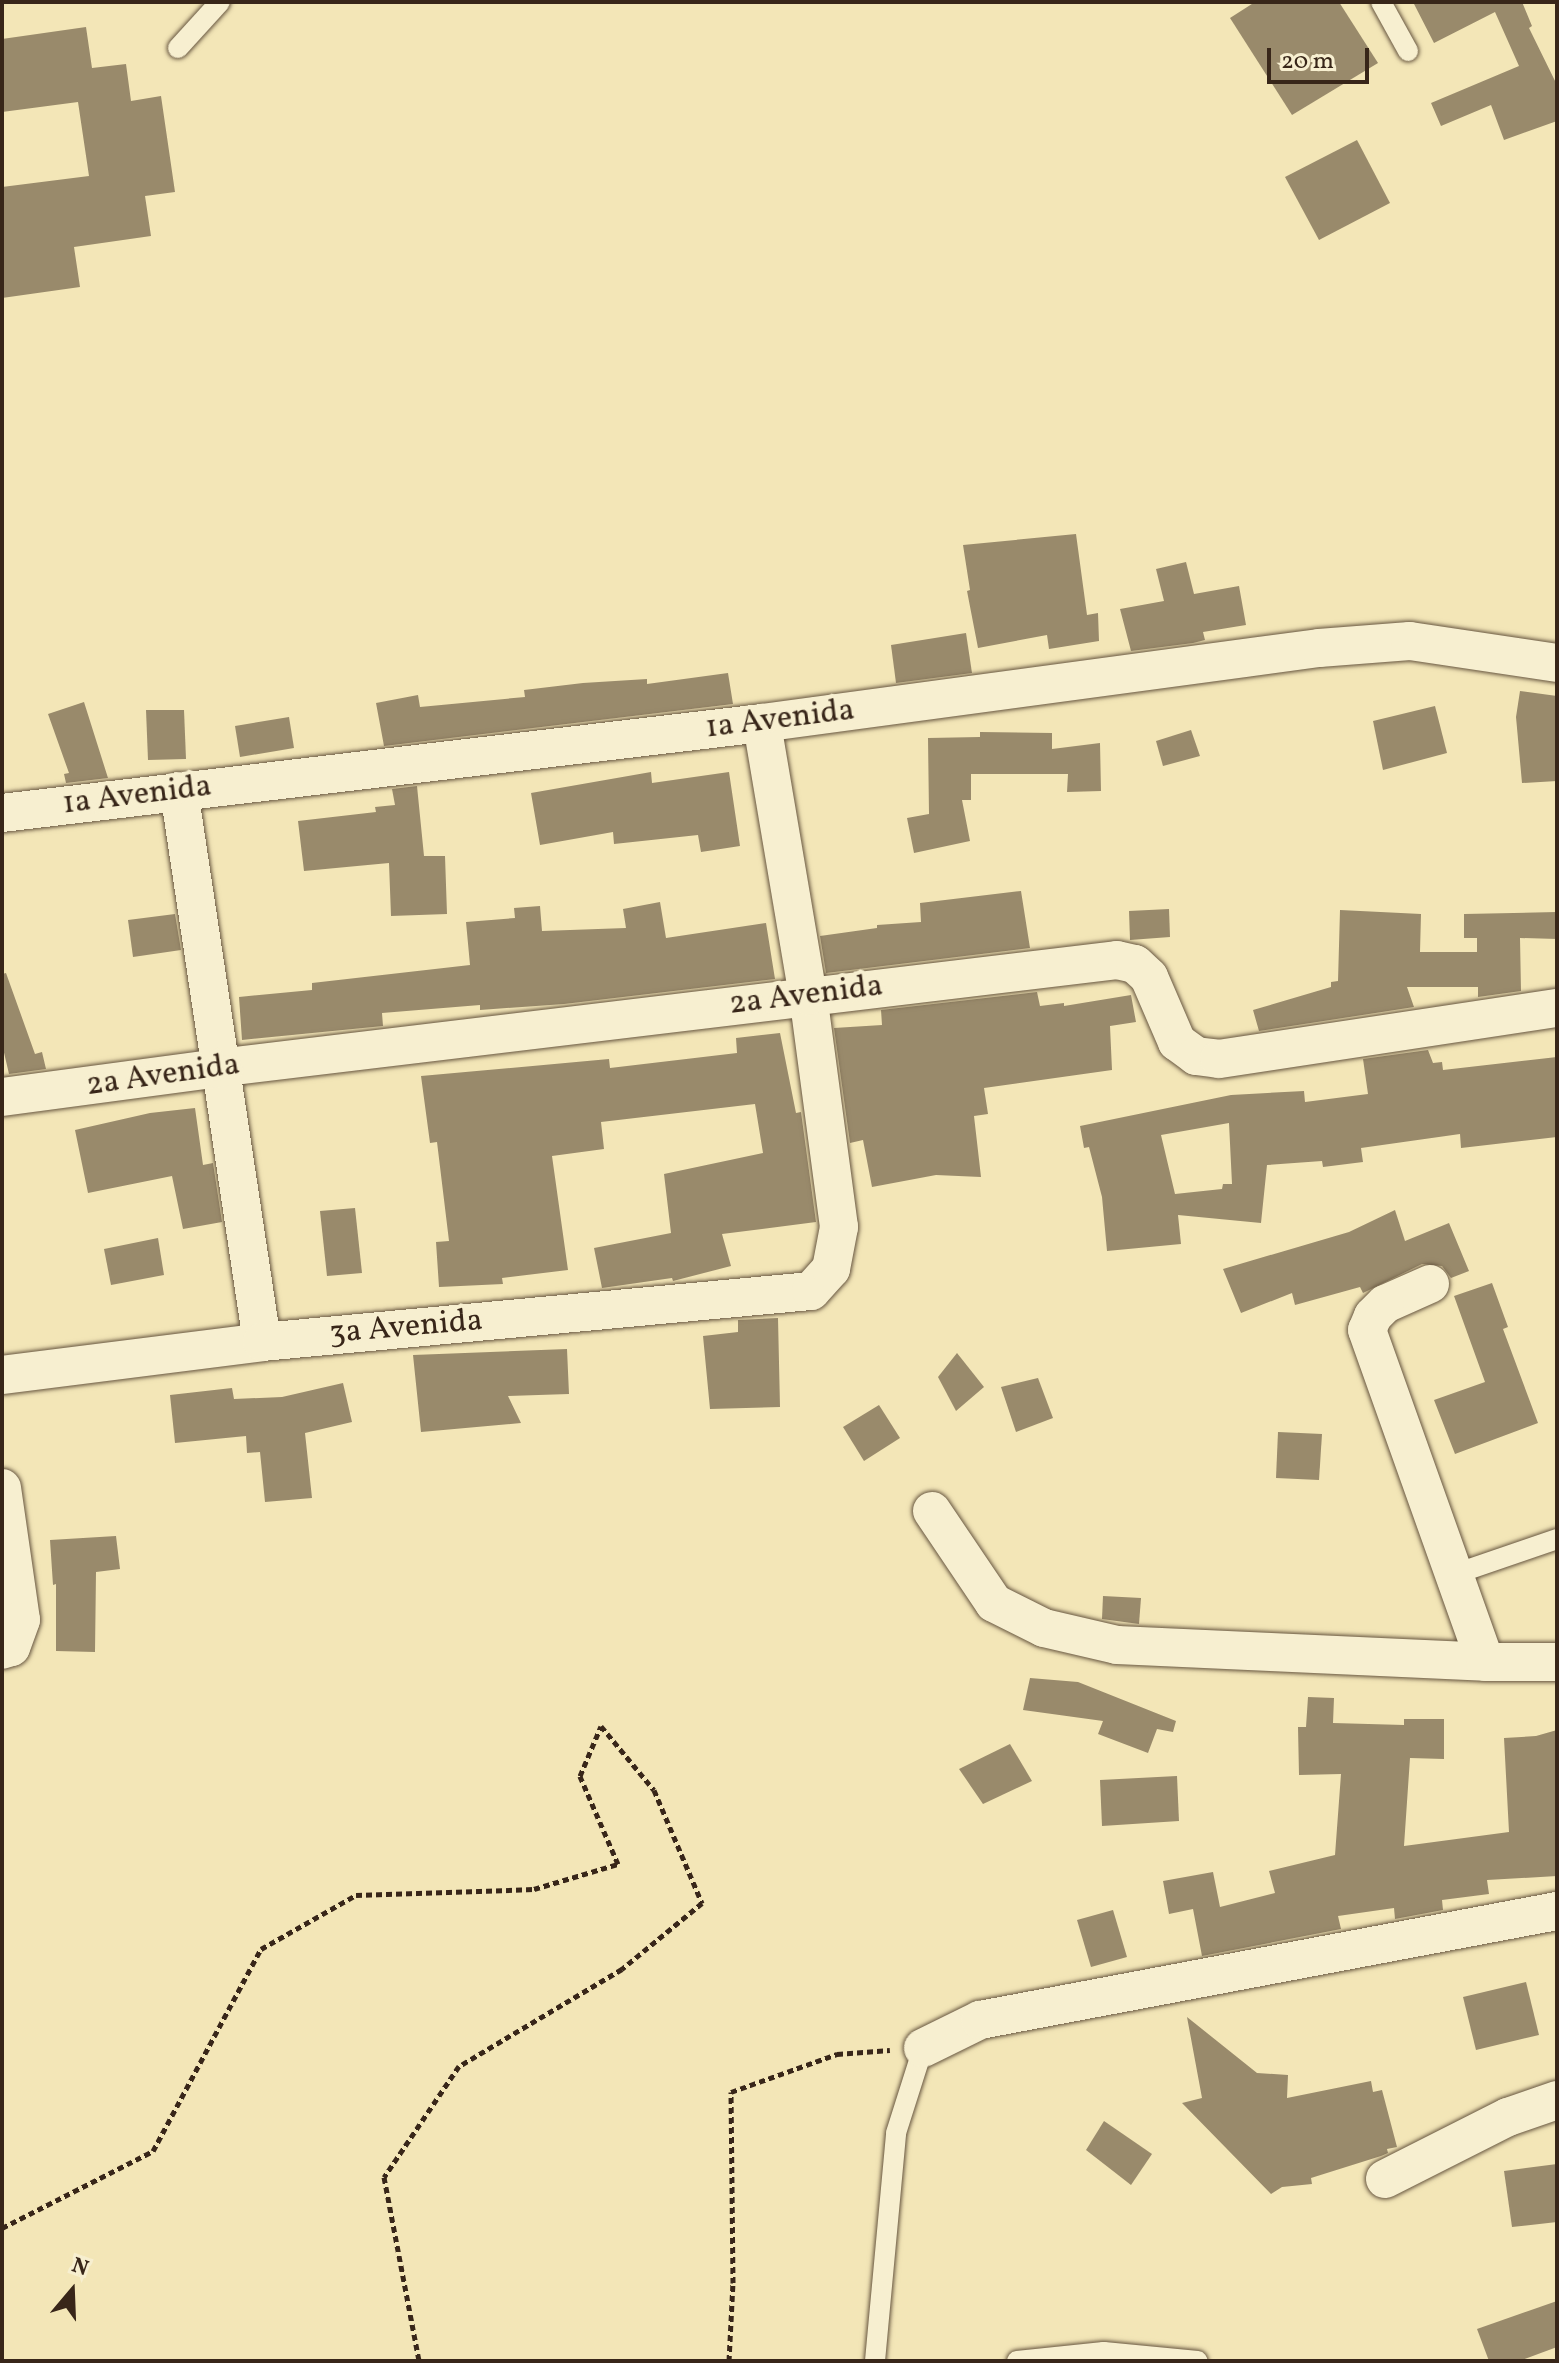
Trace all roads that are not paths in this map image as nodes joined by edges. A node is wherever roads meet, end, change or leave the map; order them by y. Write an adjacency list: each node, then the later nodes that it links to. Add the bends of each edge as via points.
1 (220, 2): 3 (lane)
2 (1381, 2): 4 (lane)
3 (178, 48)
4 (1408, 51)
5 (1557, 663): 6 (street, 1a Avenida, via 1410,641 1319,648)
6 (762, 723): 7 (street, 1a Avenida); 9 (street)
7 (179, 791): 8 (street, 1a Avenida); 11 (street)
8 (2, 813)
9 (808, 996): 10 (street, 2a Avenida, via 1117,960 1135,964 1149,977 1177,1042 1196,1056 1219,1059); 11 (street, 2a Avenida); 14 (street, 3a Avenida, via 839,1227 831,1269 811,1291)
10 (1557, 1008)
11 (218, 1068): 12 (street, 2a Avenida); 14 (street)
12 (2, 1097)
13 (1430, 1284): 19 (street, via 1385,1304 1367,1330)
14 (262, 1342): 15 (street, 3a Avenida)
15 (2, 1375)
16 (2, 1488): 20 (street, via 21,1620)
17 (932, 1511): 21 (street, via 994,1603 1044,1628 1117,1645)
18 (1557, 1539): 19 (lane)
19 (1455, 1574): 21 (street)
20 (7, 1649)
21 (1485, 1662): 22 (street)
22 (1557, 1662)
23 (1557, 1911): 24 (street, via 980,2020)
24 (923, 2048): 28 (lane, via 896,2133)
25 (1557, 2100): 26 (street, via 1508,2117)
26 (1385, 2179)
27 (1060, 2359): 29 (lane); 30 (lane, via 1104,2352)
28 (875, 2361)
29 (1017, 2361)
30 (1198, 2361)

